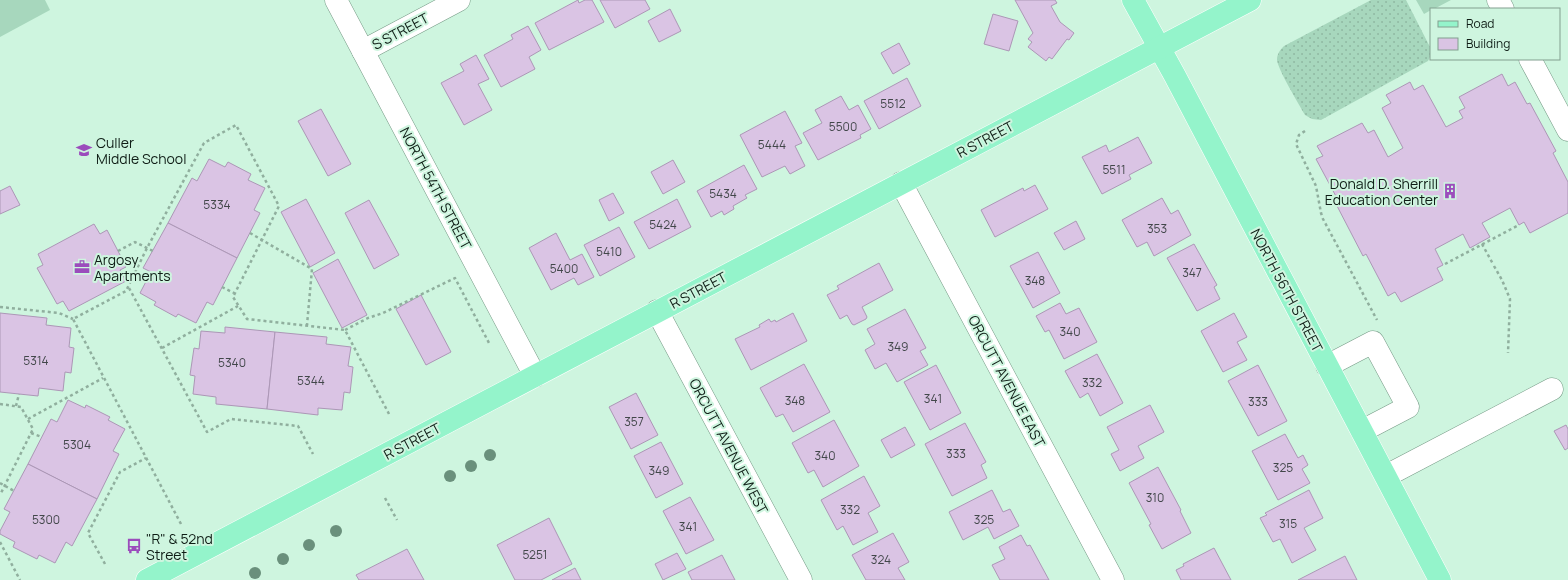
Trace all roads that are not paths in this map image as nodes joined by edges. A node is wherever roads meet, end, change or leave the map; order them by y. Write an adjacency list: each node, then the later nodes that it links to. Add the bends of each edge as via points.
1 (336, 0): 6 (street, NORTH 54TH STREET)
2 (459, 0): 6 (street, S STREET)
3 (1133, 0): 5 (main road, NORTH 56TH STREET)
4 (1250, 0): 5 (main road, R STREET)
5 (1159, 47): 9 (main road, R STREET); 11 (main road, NORTH 56TH STREET)
6 (363, 51): 12 (street, NORTH 54TH STREET)
7 (1531, 60): 8 (street)
8 (1568, 130)
9 (901, 183): 10 (main road, R STREET); 18 (street, ORCUTT AVENUE EAST)
10 (657, 312): 12 (main road, R STREET); 17 (street, ORCUTT AVENUE WEST)
11 (1327, 366): 14 (main road, NORTH 56TH STREET); 14 (street, via 1373,342 1408,406)
12 (535, 376): 16 (main road, R STREET)
13 (1552, 389): 15 (street)
14 (1362, 431): 15 (main road, NORTH 56TH STREET)
15 (1386, 476): 19 (main road, NORTH 56TH STREET)
16 (146, 580)
17 (801, 580)
18 (1113, 580)
19 (1440, 580)

